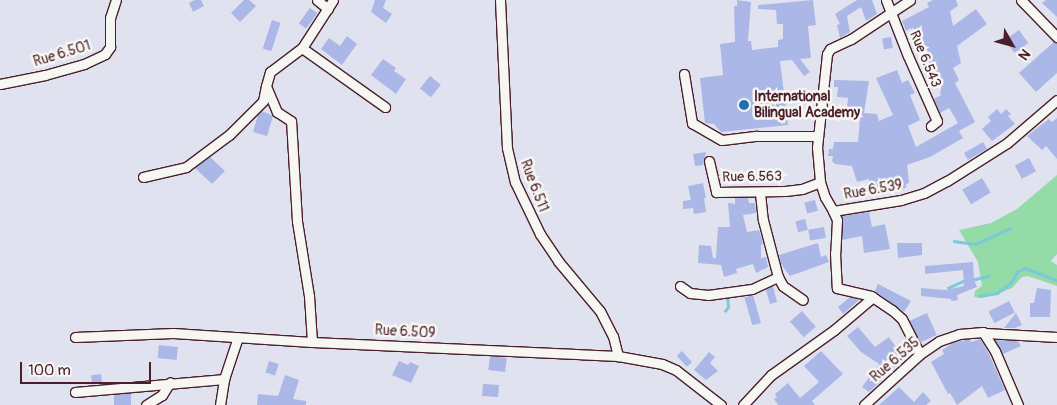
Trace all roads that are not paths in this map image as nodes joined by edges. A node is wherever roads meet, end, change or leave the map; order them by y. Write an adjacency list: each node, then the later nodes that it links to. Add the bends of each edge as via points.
1 (116, 0): 13 (street, Rue 6.501, via 110,18 110,47 105,54 46,75)
2 (317, 0): 8 (street)
3 (333, 0): 8 (street)
4 (500, 0): 34 (street, Rue 6.511, via 507,148 515,182 540,234 608,323)
5 (886, 0): 9 (street, Rue 6.543)
6 (910, 0): 9 (street, Rue 6.539)
7 (1024, 1): 10 (street)
8 (328, 9): 11 (street)
9 (892, 12): 17 (street, Rue 6.543, via 937,121); 18 (street, Rue 6.539, via 830,49 825,63)
10 (1057, 37)
11 (302, 48): 14 (street, via 270,72); 16 (street)
12 (684, 74): 18 (street, via 692,123 722,140 757,136)
13 (0, 84)
14 (266, 86): 20 (street, via 263,101 229,136 186,167); 32 (street, via 277,112 291,121 297,221 309,296)
15 (1057, 100): 23 (street, Rue 6.539, via 994,152 924,193)
16 (385, 107)
17 (931, 126)
18 (818, 136): 21 (street, Rue 6.539)
19 (709, 161): 22 (street, Rue 6.563, via 716,192)
20 (143, 177)
21 (820, 182): 22 (street, Rue 6.563, via 802,188); 23 (street, Rue 6.539)
22 (760, 193): 24 (street, via 763,220)
23 (833, 211): 26 (street, via 837,220 837,288)
24 (778, 277): 25 (street, via 752,289 708,295 690,293); 27 (street, via 783,286)
25 (680, 286)
26 (873, 297): 33 (street, via 902,319); 41 (street, via 834,330 771,375)
27 (803, 300)
28 (985, 333): 30 (street, Rue 6.535); 33 (street, Rue 6.535, via 949,336); 43 (street)
29 (75, 337): 31 (street, Rue 6.509, via 173,333)
30 (1057, 337)
31 (238, 338): 32 (street, Rue 6.509); 35 (street)
32 (312, 342): 34 (street, Rue 6.509)
33 (920, 354): 42 (street, Rue 6.535)
34 (618, 356): 40 (street, Rue 6.509, via 662,364 676,370)
35 (224, 379): 36 (street); 39 (street)
36 (170, 382): 37 (street); 38 (street, via 162,395)
37 (75, 392)
38 (146, 405)
39 (220, 405)
40 (721, 405)
41 (743, 405)
42 (864, 405)
43 (1018, 405)

